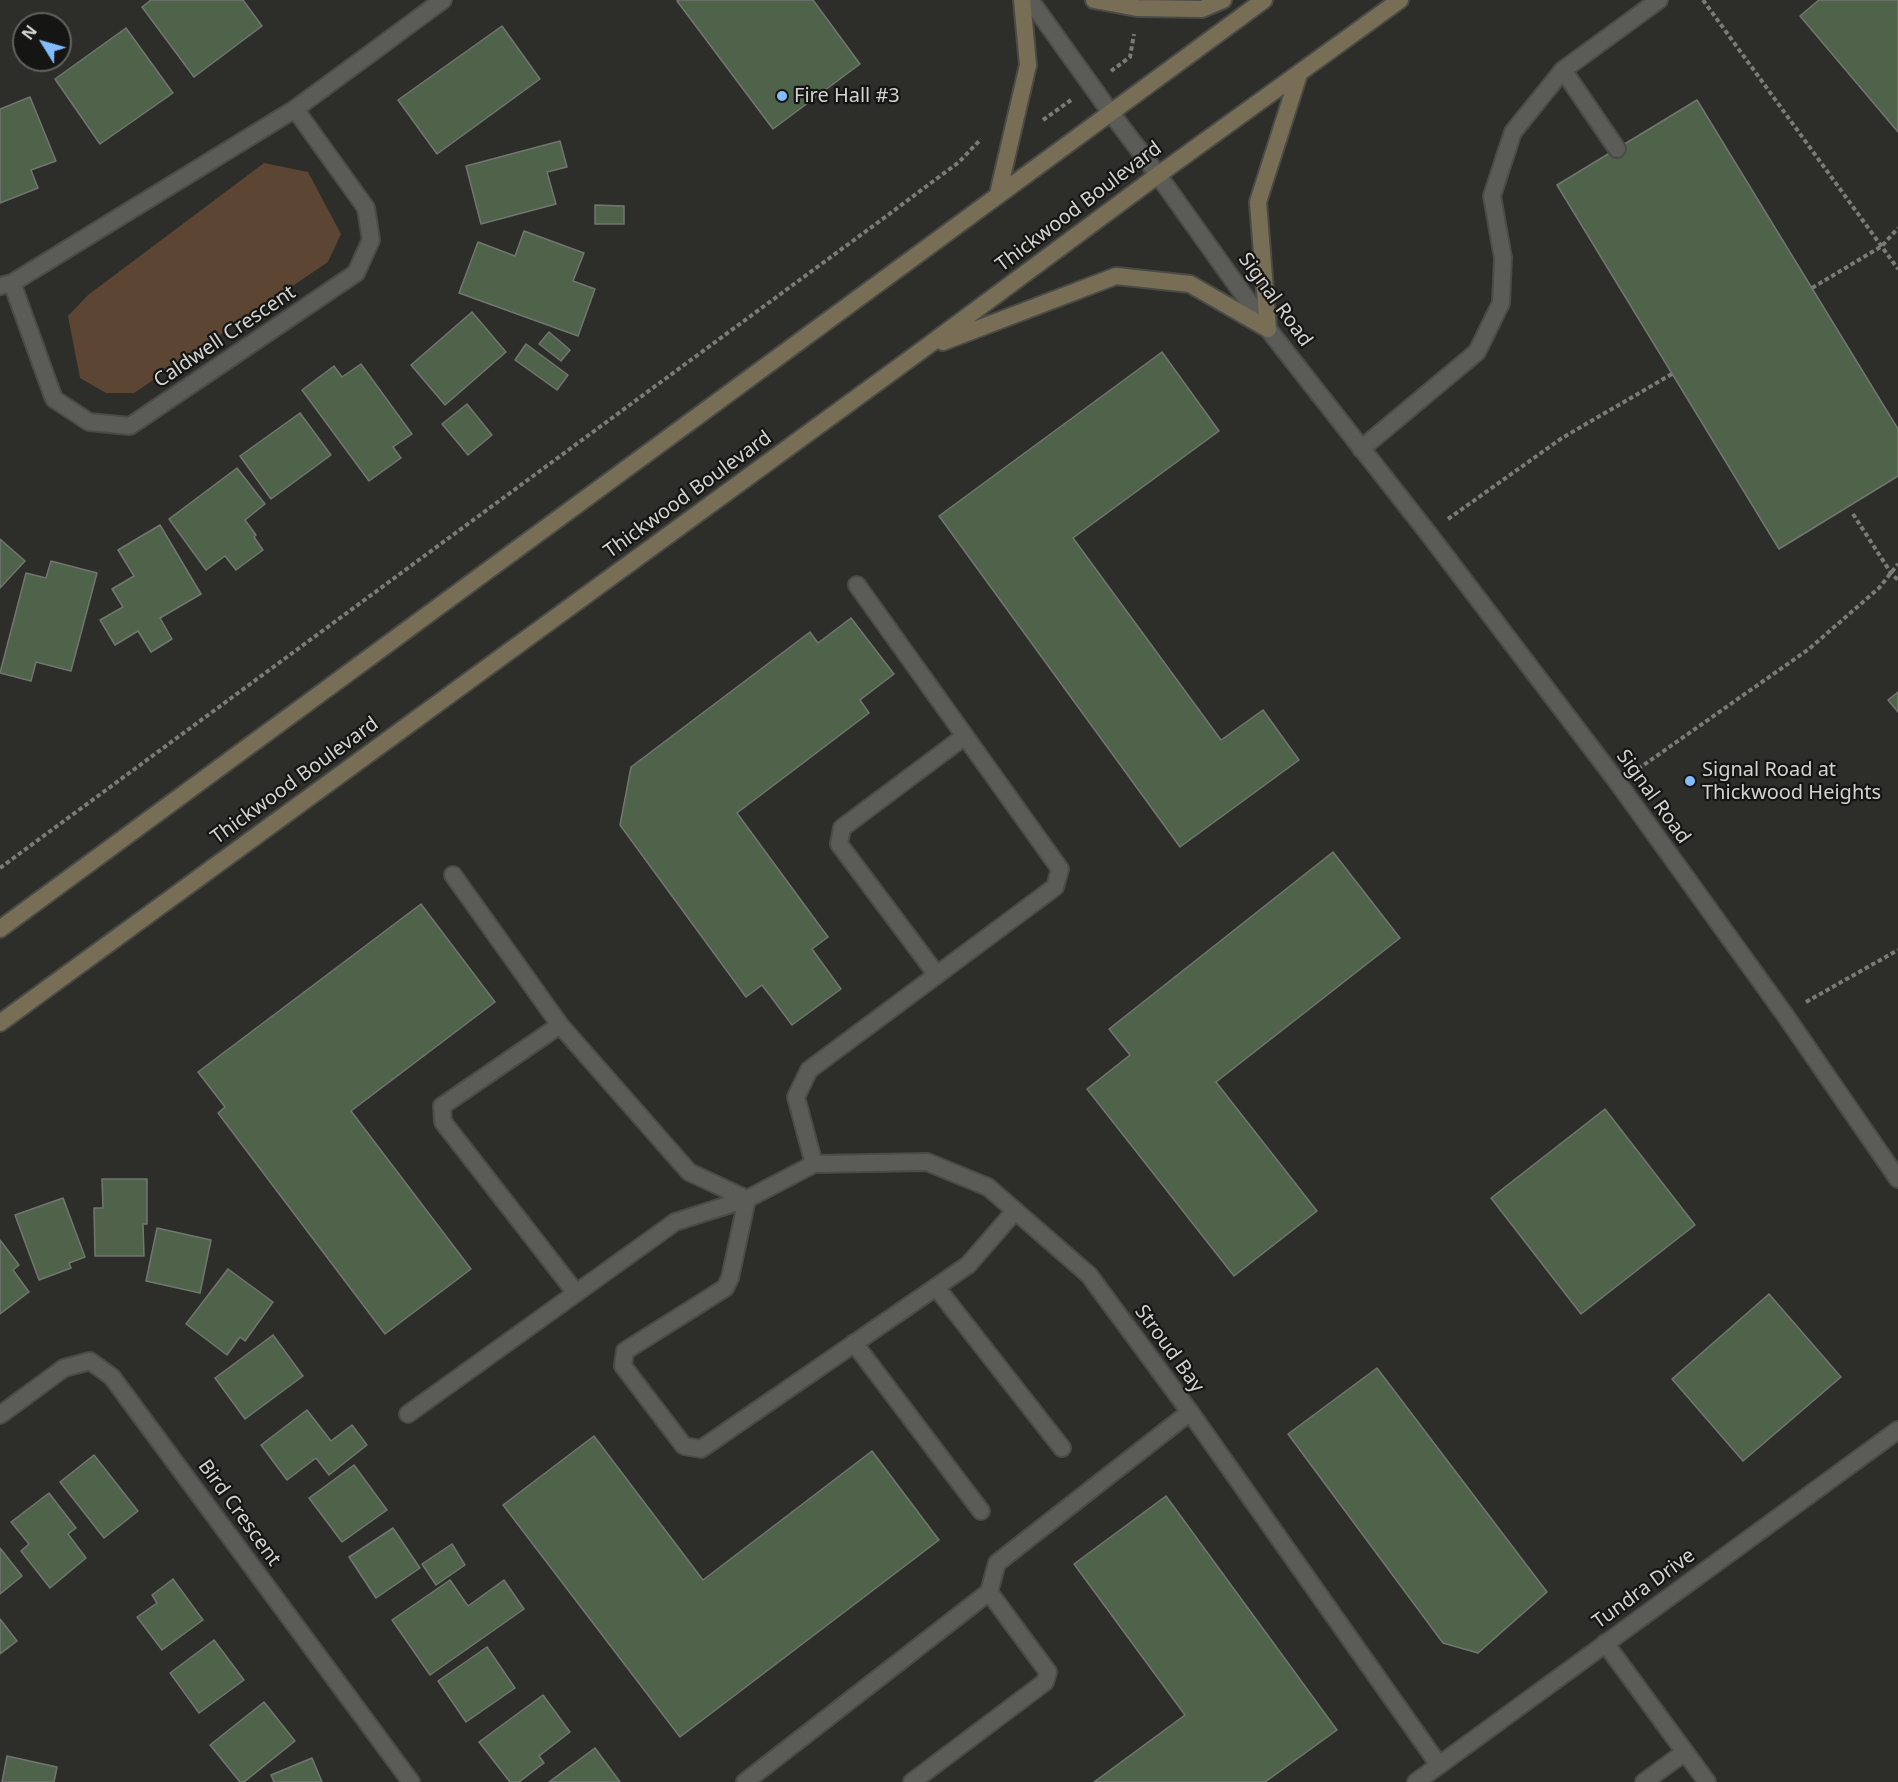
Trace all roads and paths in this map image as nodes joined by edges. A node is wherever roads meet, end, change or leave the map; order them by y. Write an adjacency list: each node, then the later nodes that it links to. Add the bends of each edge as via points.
1 (443, 0): 15 (street, Caldwell Crescent)
2 (1022, 0): 21 (main road, via 1028,64)
3 (1030, 0): 16 (street, Signal Road)
4 (1094, 0): 5 (main road, via 1137,8 1202,9)
5 (1223, 0)
6 (1264, 0): 16 (main road)
7 (1400, 0): 13 (main road, Thickwood Boulevard)
8 (1659, 0): 12 (street)
9 (1703, 0): 23 (path)
10 (1134, 33): 11 (path, via 1130,57)
11 (1121, 63)
12 (1563, 70): 19 (street); 30 (street, via 1513,132 1492,196 1503,258 1501,303 1477,352)
13 (1299, 74): 20 (main road, Thickwood Boulevard); 27 (main road, via 1258,202)
14 (1066, 104): 17 (path)
15 (295, 110): 25 (street, Caldwell Crescent); 25 (street, Caldwell Crescent, via 366,208 371,240 356,273 130,426 89,422 54,399)
16 (1111, 113): 20 (street, Signal Road); 21 (main road)
17 (1040, 123)
18 (984, 132): 39 (path, via 980,142 950,169)
19 (1617, 149)
20 (1158, 175): 27 (street, Signal Road); 28 (main road, Thickwood Boulevard)
21 (998, 194): 41 (main road)
22 (1898, 228): 23 (path)
23 (1882, 246): 24 (path); 26 (path)
24 (1898, 269)
25 (6, 284)
26 (1812, 288)
27 (1268, 329): 28 (main road, via 1190,284 1116,276); 30 (street, Signal Road)
28 (922, 350): 45 (main road, Thickwood Boulevard)
29 (1672, 374): 32 (path, via 1562,438)
30 (1361, 449): 32 (street, Signal Road)
31 (1853, 514): 34 (path)
32 (1428, 533): 38 (street, Signal Road)
33 (1898, 564): 34 (path)
34 (1891, 573): 35 (path); 38 (path, via 1809,649)
35 (1898, 580)
36 (857, 585): 37 (street)
37 (965, 736): 43 (street, via 1060,869 1055,887); 43 (street, via 842,828 839,844)
38 (1618, 783): 44 (street, Signal Road)
39 (0, 868)
40 (453, 875): 46 (street)
41 (0, 929)
42 (1898, 950): 44 (path)
43 (937, 975): 47 (street, via 809,1070 796,1097)
44 (1785, 1015): 48 (street, Signal Road)
45 (0, 1023)
46 (560, 1025): 49 (street, via 689,1172); 52 (street, via 442,1106 443,1122)
47 (814, 1164): 49 (street, Stroud Bay); 50 (street, Stroud Bay, via 927,1162 988,1187)
48 (1898, 1179)
49 (747, 1199): 52 (street, Stroud Bay, via 675,1222); 53 (street, via 725,1288 625,1351 623,1366 684,1446 701,1449)
50 (1015, 1211): 51 (street, via 968,1265); 54 (street, Stroud Bay, via 1089,1275)
51 (936, 1287): 53 (street); 58 (street)
52 (576, 1293): 55 (street, Stroud Bay)
53 (854, 1344): 59 (street)
54 (1190, 1412): 60 (street, via 997,1563); 63 (street, Stroud Bay)
55 (408, 1414)
56 (0, 1415): 64 (street, Bird Crescent, via 64,1368 90,1361 112,1377)
57 (1898, 1430): 61 (street, Tundra Drive)
58 (1062, 1448)
59 (981, 1511)
60 (989, 1592): 65 (street); 66 (street, via 1048,1672 1045,1682)
61 (1605, 1643): 62 (street); 63 (street, Tundra Drive)
62 (1685, 1752): 68 (street); 69 (street)
63 (1439, 1765): 67 (street, Tundra Drive)
64 (411, 1782)
65 (745, 1782)
66 (912, 1782)
67 (1416, 1782)
68 (1644, 1782)
69 (1707, 1782)

